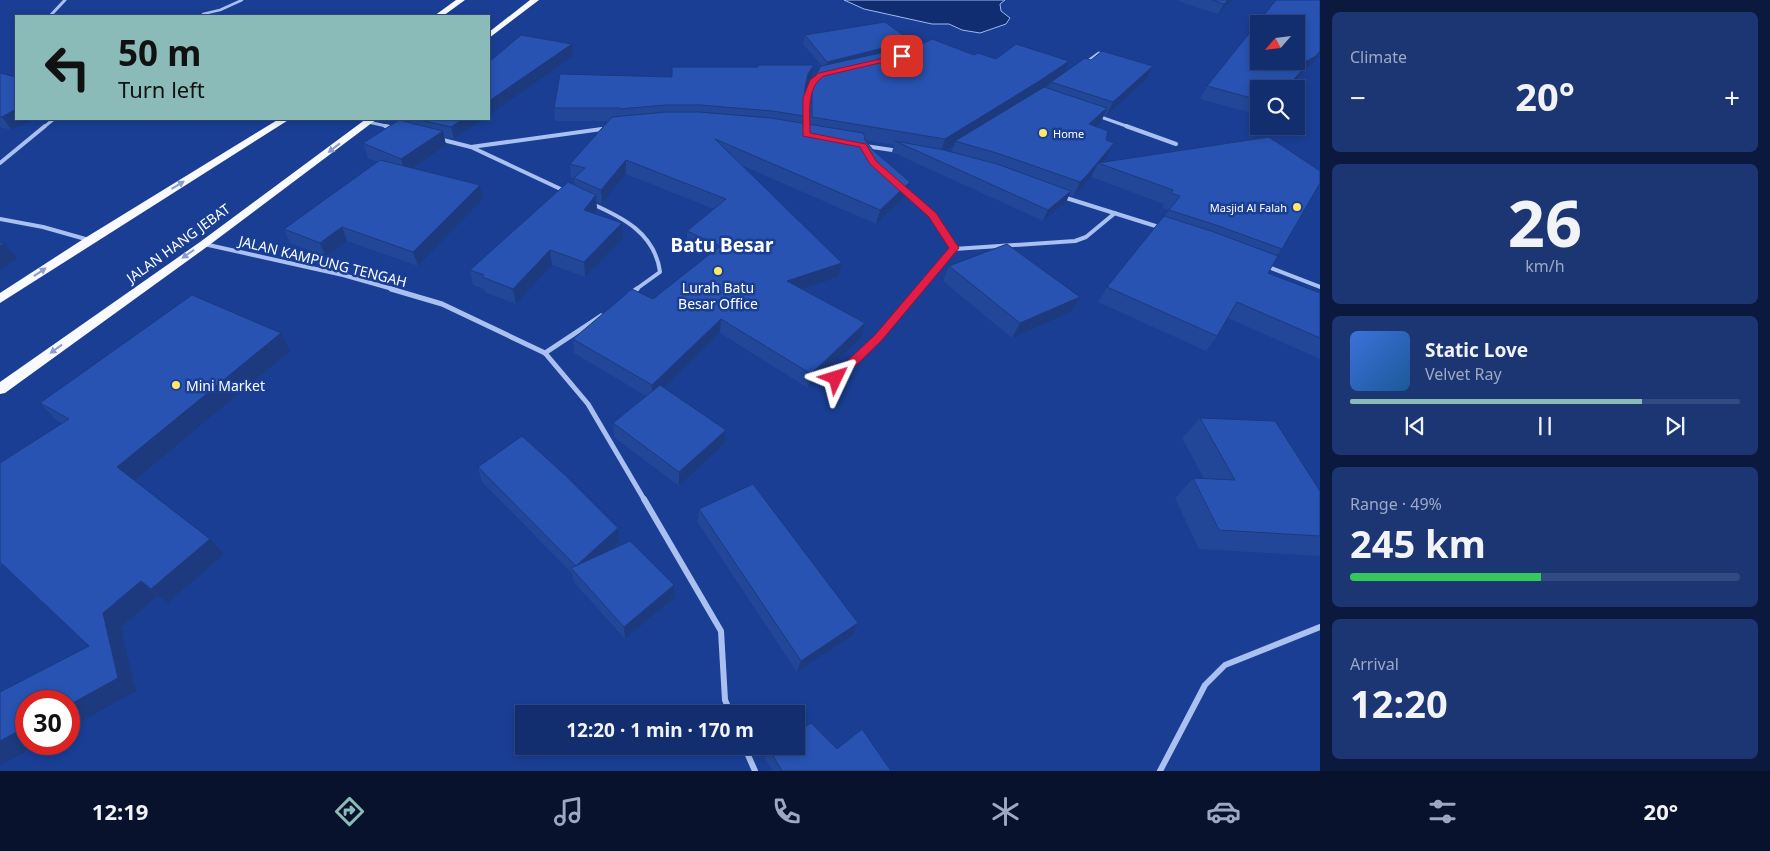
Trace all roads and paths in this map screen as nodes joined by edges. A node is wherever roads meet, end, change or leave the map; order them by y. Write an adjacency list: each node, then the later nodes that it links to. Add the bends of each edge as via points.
1 (65, 0): 6 (street)
2 (242, 0): 5 (lane)
3 (461, 0): 7 (highway)
4 (535, 0): 9 (highway)
5 (202, 14)
6 (51, 15)
7 (439, 15)
8 (490, 24): 9 (highway)
9 (502, 27): 10 (highway)
10 (490, 35)
11 (1099, 53): 12 (street)
12 (1076, 69)
13 (822, 74): 20 (street, via 813,80 806,98)
14 (1089, 114): 22 (street)
15 (53, 120): 26 (street)
16 (283, 120): 34 (highway, one-way to 16)
17 (370, 120): 19 (street); 35 (highway, JALAN HANG JEBAT, one-way to 35)
18 (617, 127): 23 (street)
19 (396, 129)
20 (806, 134)
21 (433, 138): 23 (street)
22 (1176, 144)
23 (471, 147): 29 (street)
24 (902, 151): 25 (street, via 863,145)
25 (868, 154)
26 (0, 163)
27 (899, 185): 36 (street, via 933,215)
28 (1056, 194): 31 (street)
29 (573, 195)
30 (582, 199): 40 (street, via 625,219 656,251 660,272)
31 (1115, 213): 33 (street); 36 (street, via 1086,237 1075,241)
32 (0, 219): 34 (street)
33 (1169, 231)
34 (89, 240): 39 (highway, one-way to 34)
35 (204, 244): 42 (street, JALAN KAMPUNG TENGAH, via 343,275 442,304); 44 (highway, JALAN HANG JEBAT, one-way to 44)
36 (954, 248): 43 (street, via 878,338)
37 (1258, 263): 38 (street)
38 (1320, 287)
39 (0, 299)
40 (623, 300)
41 (609, 311): 42 (street)
42 (545, 354): 46 (street, via 588,404 721,630)
43 (836, 378)
44 (0, 389)
45 (1320, 627): 49 (street, via 1225,666 1205,685)
46 (727, 705)
47 (748, 755): 48 (street)
48 (755, 771)
49 (1160, 771)

